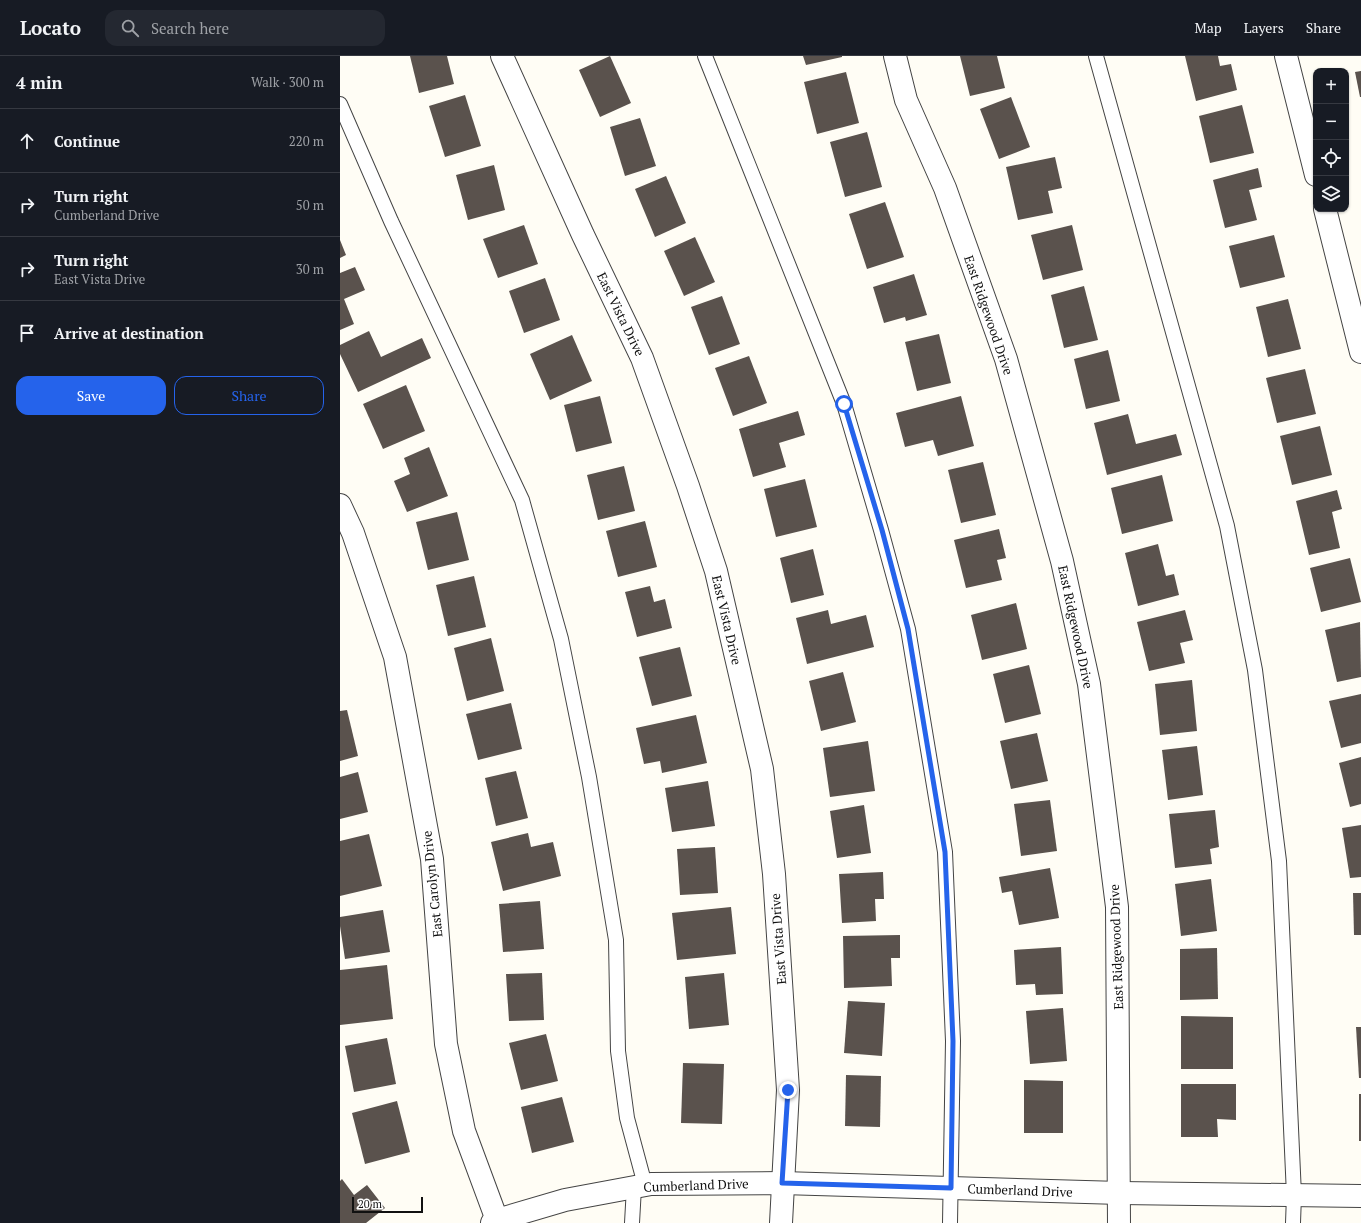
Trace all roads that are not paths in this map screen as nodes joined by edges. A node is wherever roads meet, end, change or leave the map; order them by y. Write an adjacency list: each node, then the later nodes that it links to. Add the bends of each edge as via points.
1 (502, 56): 11 (street, East Vista Drive, via 586,242 642,358 716,571 762,769 774,874 788,1090)
2 (705, 56): 13 (lane, via 844,404 882,530 908,629 945,852 953,1041)
3 (895, 56): 14 (street, East Ridgewood Drive, via 906,100 945,188 1006,359 1062,561 1089,684 1117,907)
4 (1096, 56): 15 (lane, via 1227,526 1255,670 1279,861)
5 (1286, 56): 7 (street)
6 (340, 104): 12 (lane, via 391,221 522,500 561,639 589,776 616,940 619,1058)
7 (1313, 162)
8 (1326, 212): 9 (street)
9 (1361, 352)
10 (340, 505): 17 (street, East Carolyn Drive, via 353,533 395,657 432,859 446,1044 464,1131)
11 (782, 1183): 12 (street, Cumberland Drive); 13 (street, Cumberland Drive); 19 (street, East Vista Drive)
12 (639, 1186): 17 (street, Cumberland Drive, via 564,1200); 18 (lane)
13 (951, 1188): 14 (street, Cumberland Drive); 20 (lane)
14 (1120, 1193): 15 (street, Cumberland Drive); 21 (street, East Ridgewood Drive)
15 (1294, 1196): 16 (street, Cumberland Drive); 22 (lane)
16 (1361, 1196)
17 (495, 1222)
18 (632, 1223)
19 (781, 1223)
20 (950, 1223)
21 (1119, 1223)
22 (1293, 1223)

